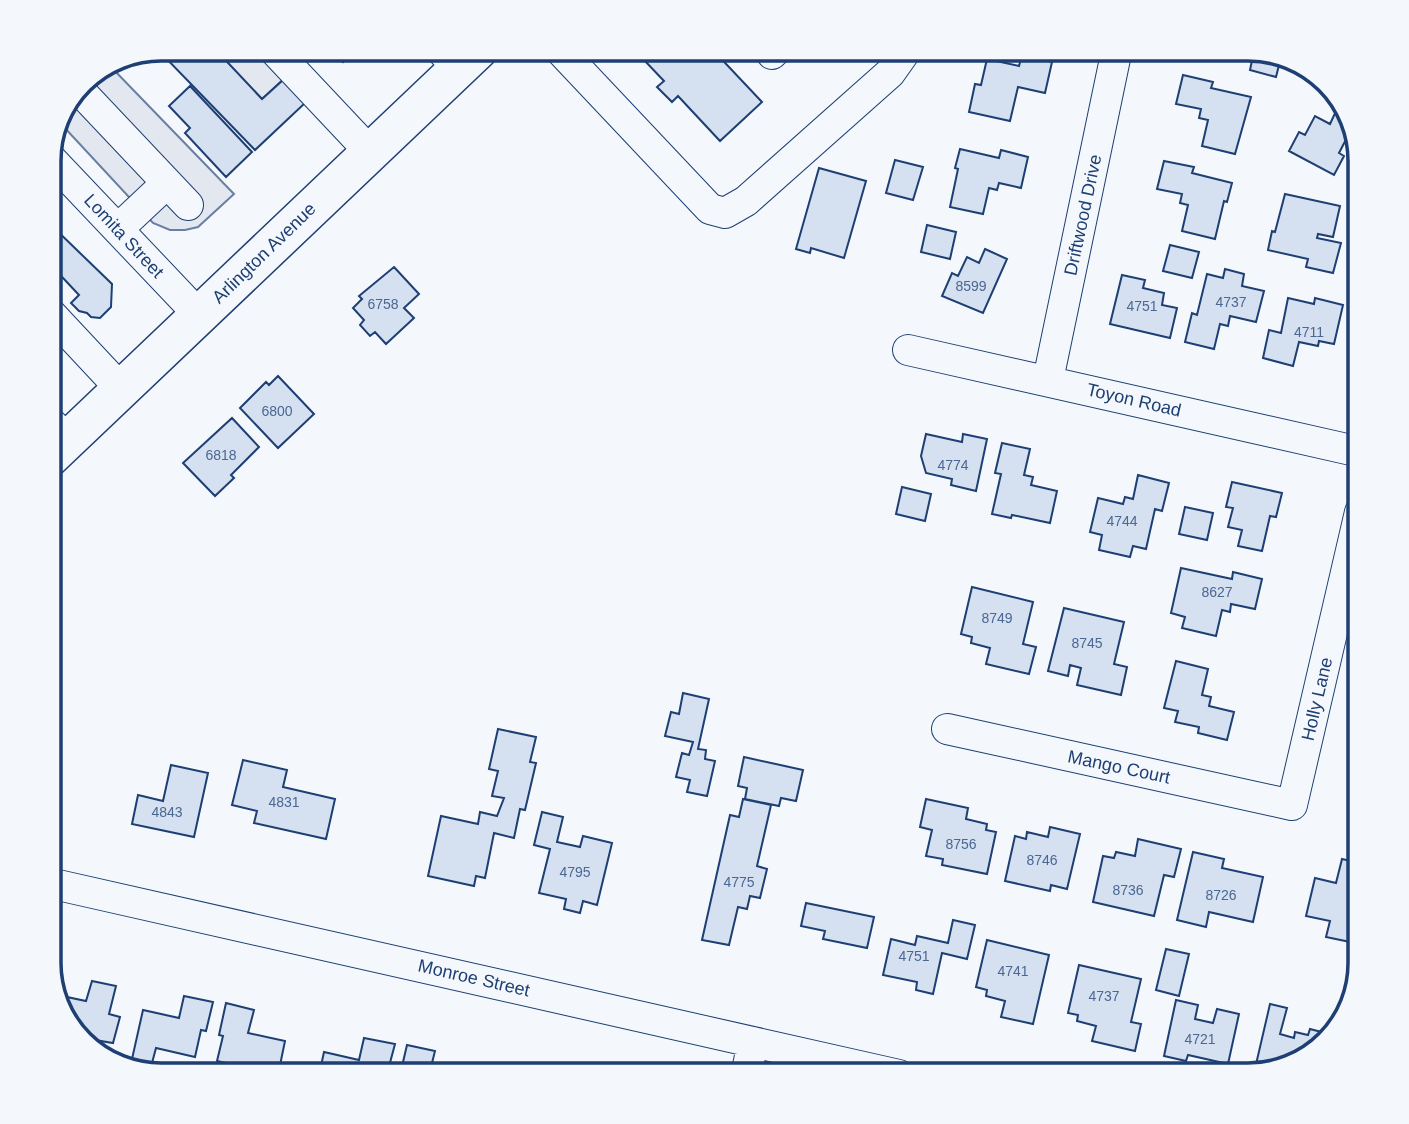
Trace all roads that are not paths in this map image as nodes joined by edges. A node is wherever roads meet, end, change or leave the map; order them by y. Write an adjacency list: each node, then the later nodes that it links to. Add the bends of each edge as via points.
1 (285, 61): 7 (street)
2 (454, 61): 7 (main road, Arlington Avenue)
3 (570, 61): 4 (street, via 710,209 725,213 746,201 890,74)
4 (899, 61)
5 (1114, 61): 15 (street, Driftwood Drive)
6 (86, 97): 9 (street)
7 (370, 152): 12 (main road, Arlington Avenue)
8 (61, 170): 11 (street, Lomita Street)
9 (167, 183): 10 (street); 11 (street)
10 (188, 205)
11 (118, 229): 12 (street, Lomita Street)
12 (199, 315): 16 (main road, Arlington Avenue)
13 (61, 325): 16 (street)
14 (908, 350): 15 (street, Toyon Road)
15 (1048, 380): 18 (street, Toyon Road)
16 (121, 388): 17 (main road, Arlington Avenue)
17 (61, 434)
18 (1348, 449)
19 (1348, 564): 21 (street, Holly Lane)
20 (947, 729): 21 (street, Mango Court)
21 (1292, 805)
22 (61, 886): 23 (street, Monroe Street)
23 (753, 1042): 24 (street); 25 (street, Monroe Street)
24 (749, 1063)
25 (846, 1063)

